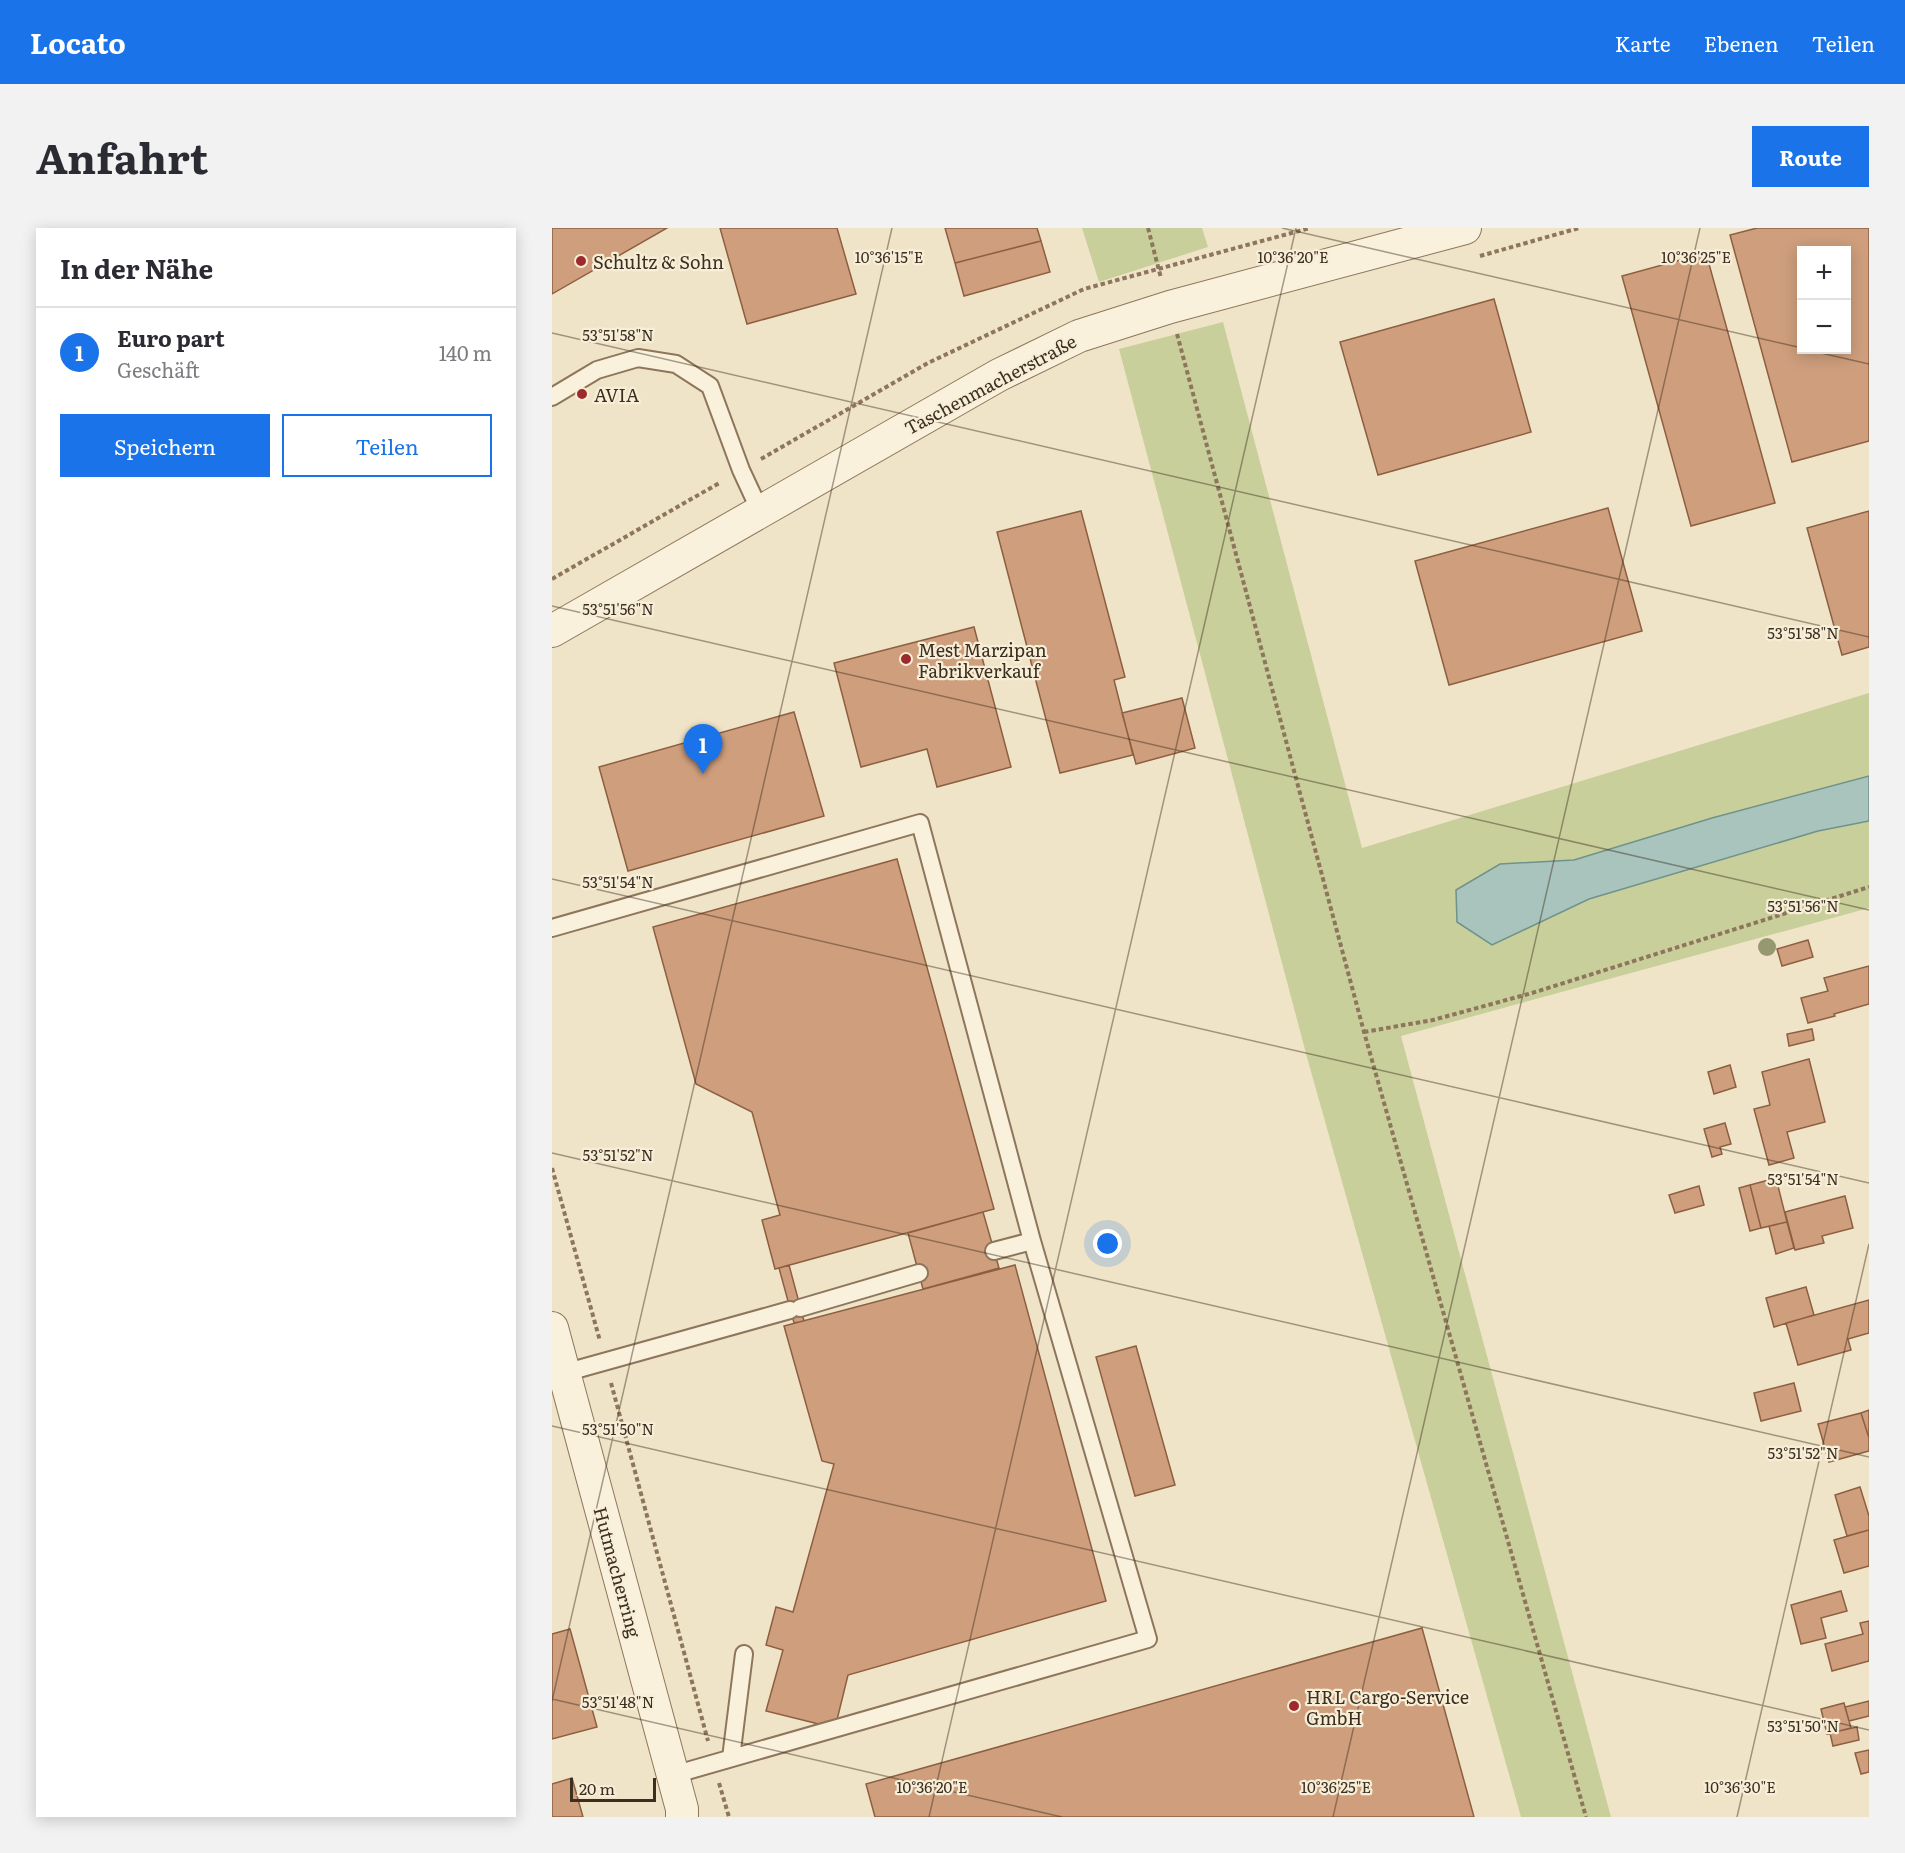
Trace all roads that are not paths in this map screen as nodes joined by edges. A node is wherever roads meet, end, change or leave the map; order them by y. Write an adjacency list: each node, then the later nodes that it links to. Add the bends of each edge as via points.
1 (1466, 228): 3 (street, Taschenmacherstraße, via 1170,307 1079,336 999,375)
2 (552, 396): 3 (lane, via 597,370 638,358 676,364 710,386)
3 (759, 511): 4 (street, Taschenmacherstraße)
4 (552, 631)
5 (552, 928): 6 (lane, via 920,823)
6 (1032, 1241): 7 (lane); 12 (lane, via 1148,1639)
7 (994, 1251)
8 (919, 1274): 10 (lane)
9 (552, 1328): 10 (street, Hutmacherring)
10 (564, 1373): 13 (street, Hutmacherring)
11 (744, 1654): 12 (lane)
12 (731, 1758): 13 (lane)
13 (673, 1775): 14 (street, Hutmacherring)
14 (682, 1817)

